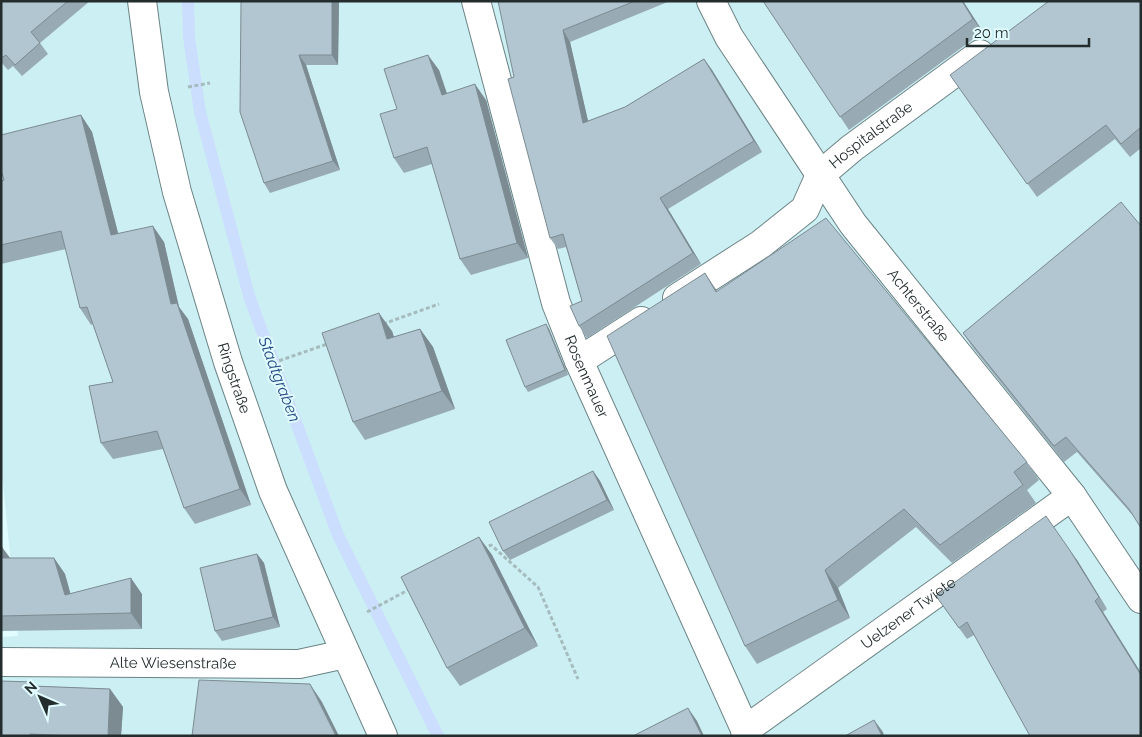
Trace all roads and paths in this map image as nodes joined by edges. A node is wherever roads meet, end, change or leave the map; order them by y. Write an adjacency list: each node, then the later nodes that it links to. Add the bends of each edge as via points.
1 (142, 1): 18 (street, Ringstraße, via 154,92 177,192 228,362 273,491)
2 (476, 1): 11 (street, Rosenmauer, via 556,303)
3 (711, 1): 7 (street, Achterstraße, via 729,37)
4 (1004, 36): 7 (street, Hospitalstraße)
5 (210, 83): 6 (path)
6 (182, 88)
7 (820, 175): 11 (street, Hospitalstraße, via 805,209 761,244); 13 (street, Achterstraße, via 853,224)
8 (439, 304): 9 (path)
9 (375, 327)
10 (339, 340): 12 (path)
11 (579, 361): 21 (street, Rosenmauer)
12 (262, 367)
13 (1072, 496): 16 (street, Achterstraße); 21 (street, Uelzener Twiete)
14 (482, 549): 20 (path, via 491,545 538,587)
15 (414, 586): 17 (path)
16 (1141, 599)
17 (363, 613)
18 (345, 654): 19 (street, Alte Wiesenstraße, via 299,664); 22 (street, Ringstraße)
19 (1, 662)
20 (578, 678)
21 (746, 733)
22 (383, 736)

